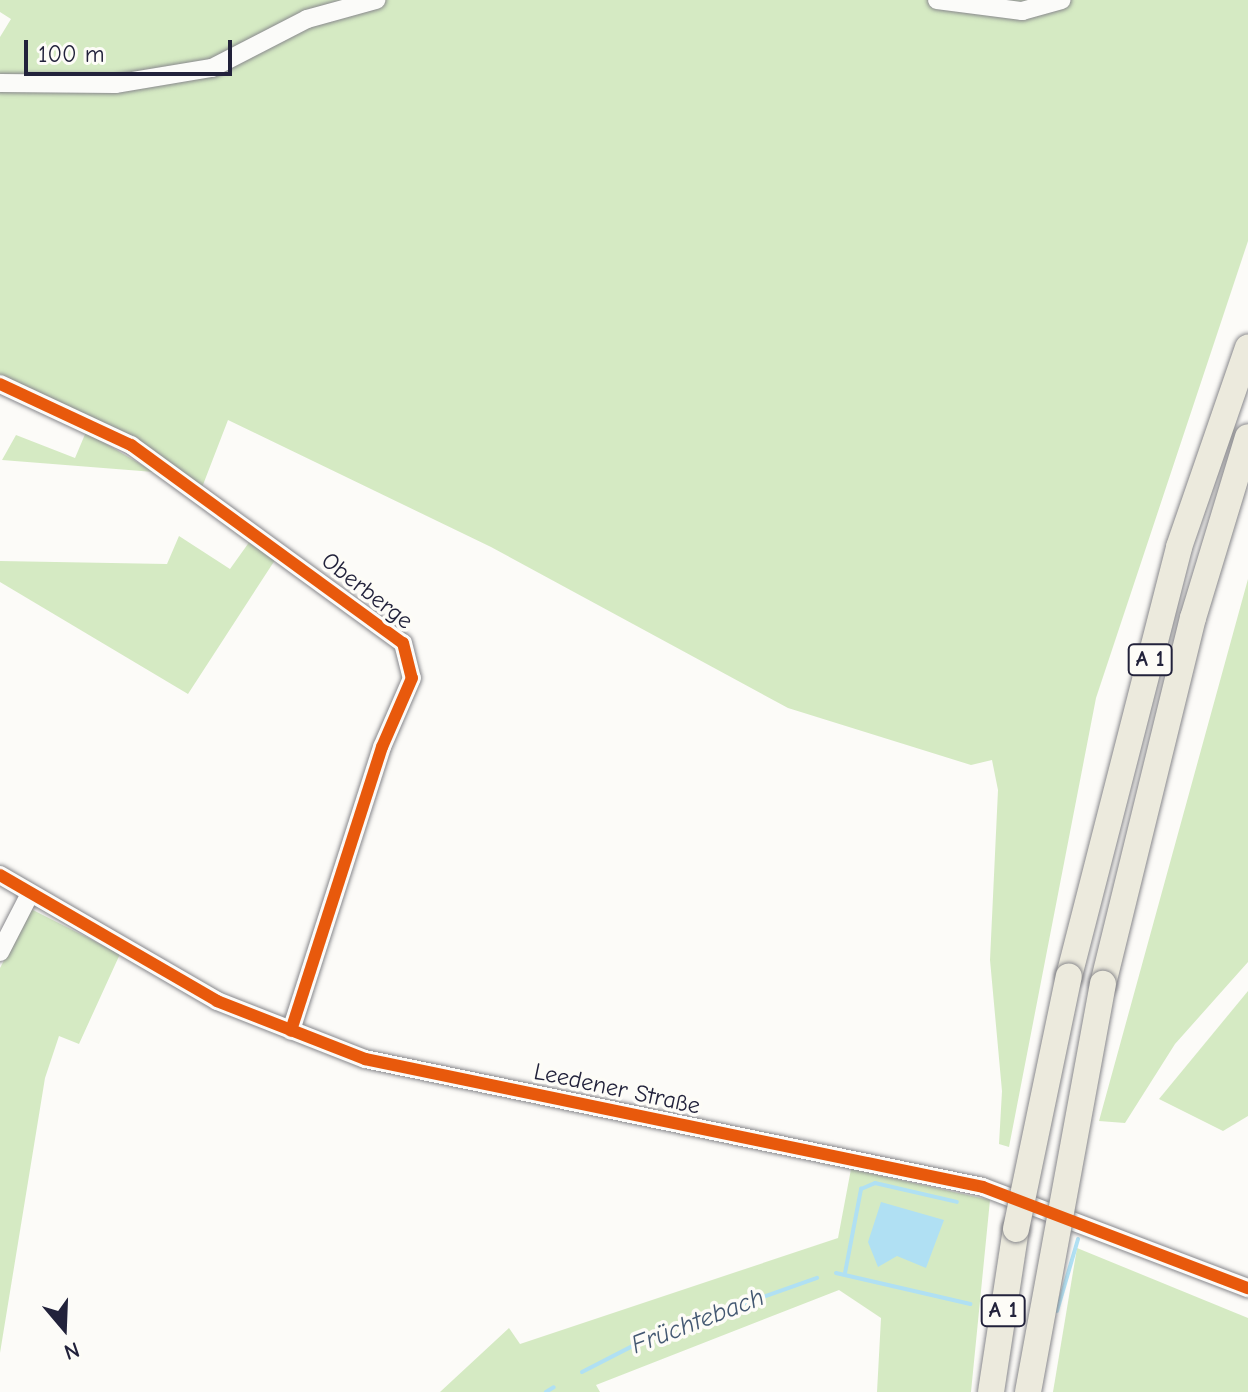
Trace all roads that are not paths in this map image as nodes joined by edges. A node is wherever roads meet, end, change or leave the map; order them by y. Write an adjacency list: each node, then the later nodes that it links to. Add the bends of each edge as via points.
1 (376, 0): 4 (street, via 307,19 212,68 115,84)
2 (937, 0): 3 (street, via 1022,11)
3 (1062, 0)
4 (0, 83)
5 (1248, 348): 13 (highway, A 1, bridge, via 1179,547 1069,976)
6 (0, 384): 11 (street, Oberberge, via 131,445 403,643 412,678 382,747)
7 (1248, 437): 14 (highway, A 1, bridge, via 1193,618 1103,984)
8 (0, 875): 9 (street, Leedener Straße)
9 (30, 894): 10 (street); 11 (street, Leedener Straße, via 217,1001)
10 (0, 952)
11 (291, 1031): 12 (street, Leedener Straße, via 365,1059 983,1187)
12 (1248, 1288)
13 (991, 1392)
14 (1028, 1392)

